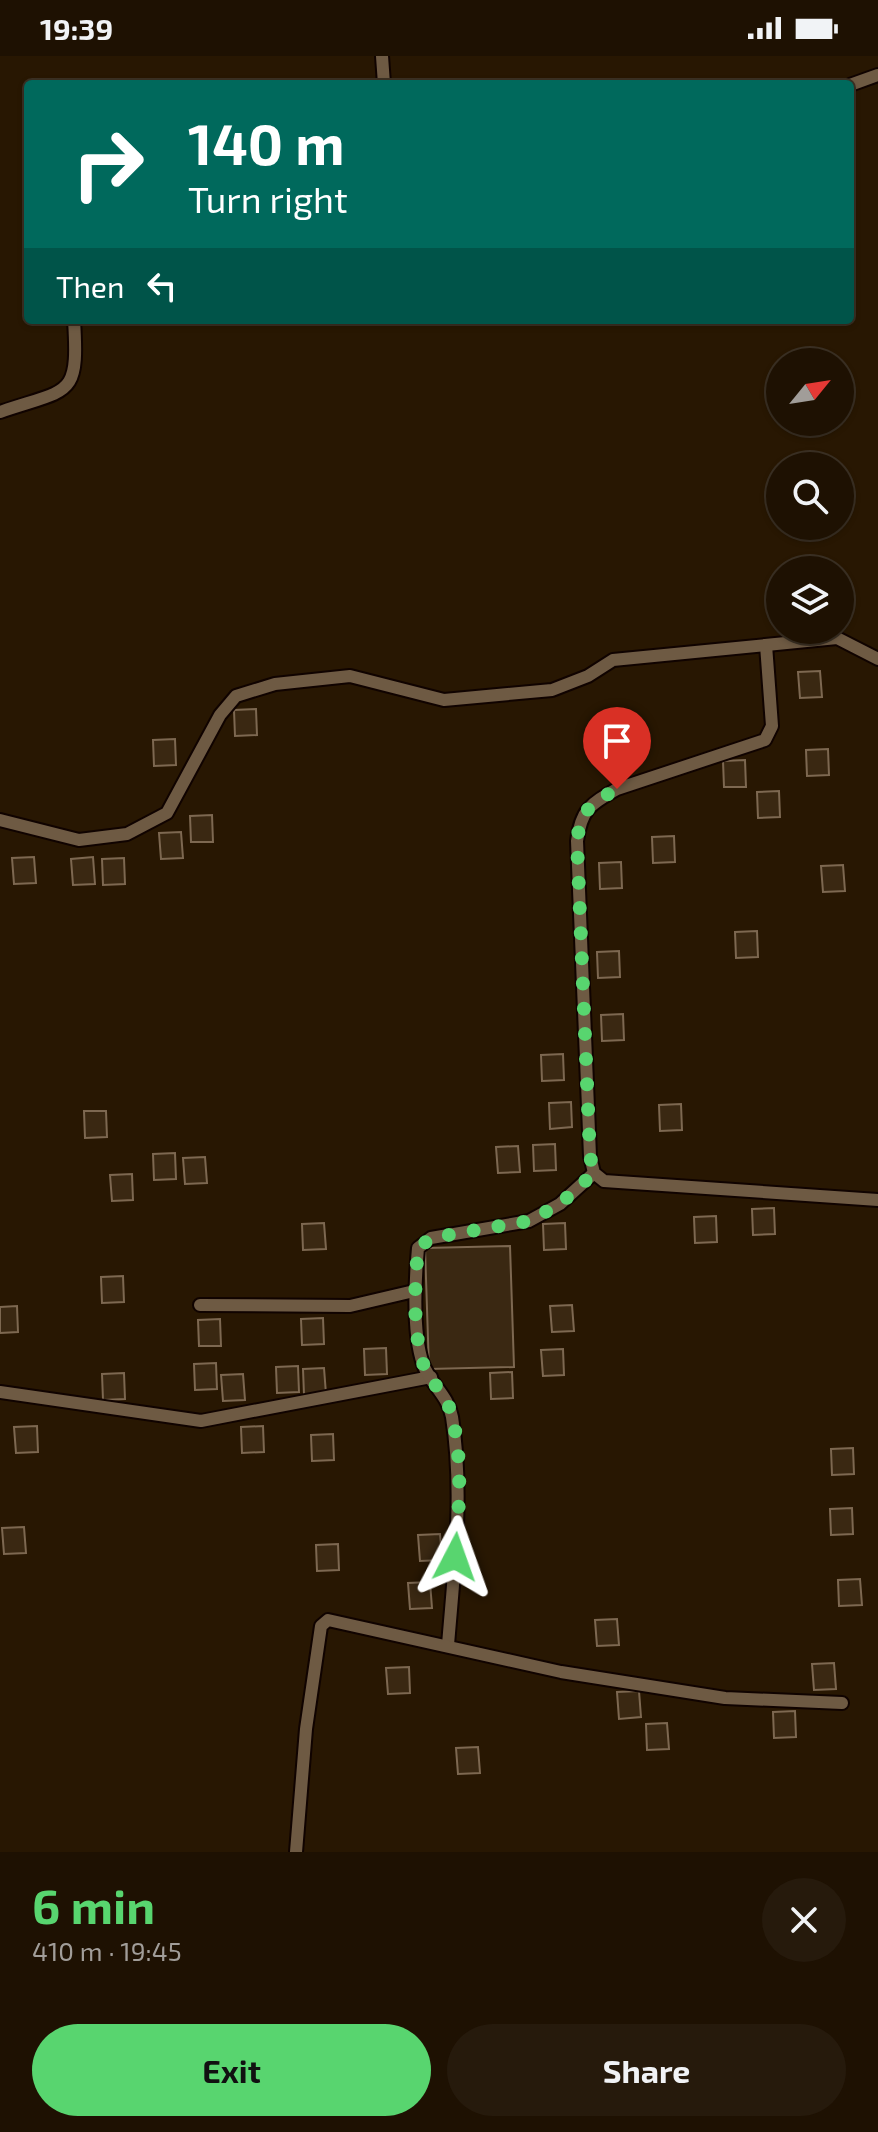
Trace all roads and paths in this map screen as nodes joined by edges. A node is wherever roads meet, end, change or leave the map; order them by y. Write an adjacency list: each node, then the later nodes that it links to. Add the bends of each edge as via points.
1 (382, 56): 3 (street)
2 (878, 75): 4 (street)
3 (384, 80)
4 (854, 84)
5 (74, 324): 6 (street, via 74,380 57,393)
6 (0, 412)
7 (766, 645): 8 (street, via 837,638); 9 (street, via 613,660 552,690 444,700 350,676 275,684 236,696 220,715 167,813 127,834 79,840); 10 (street, via 772,726 765,740 617,789 580,817 578,873)
8 (878, 659)
9 (0, 820)
10 (594, 1173): 11 (street, via 604,1181); 12 (street, via 560,1204 529,1221 423,1242)
11 (878, 1200)
12 (414, 1291): 13 (street, via 350,1306); 14 (street, via 423,1365)
13 (200, 1305)
14 (431, 1377): 15 (street, via 201,1421); 16 (street, via 451,1413 457,1464 458,1527)
15 (0, 1392)
16 (448, 1645): 17 (street, via 561,1672 725,1698); 18 (street, via 339,1621 321,1626)
17 (842, 1703)
18 (296, 1852)

